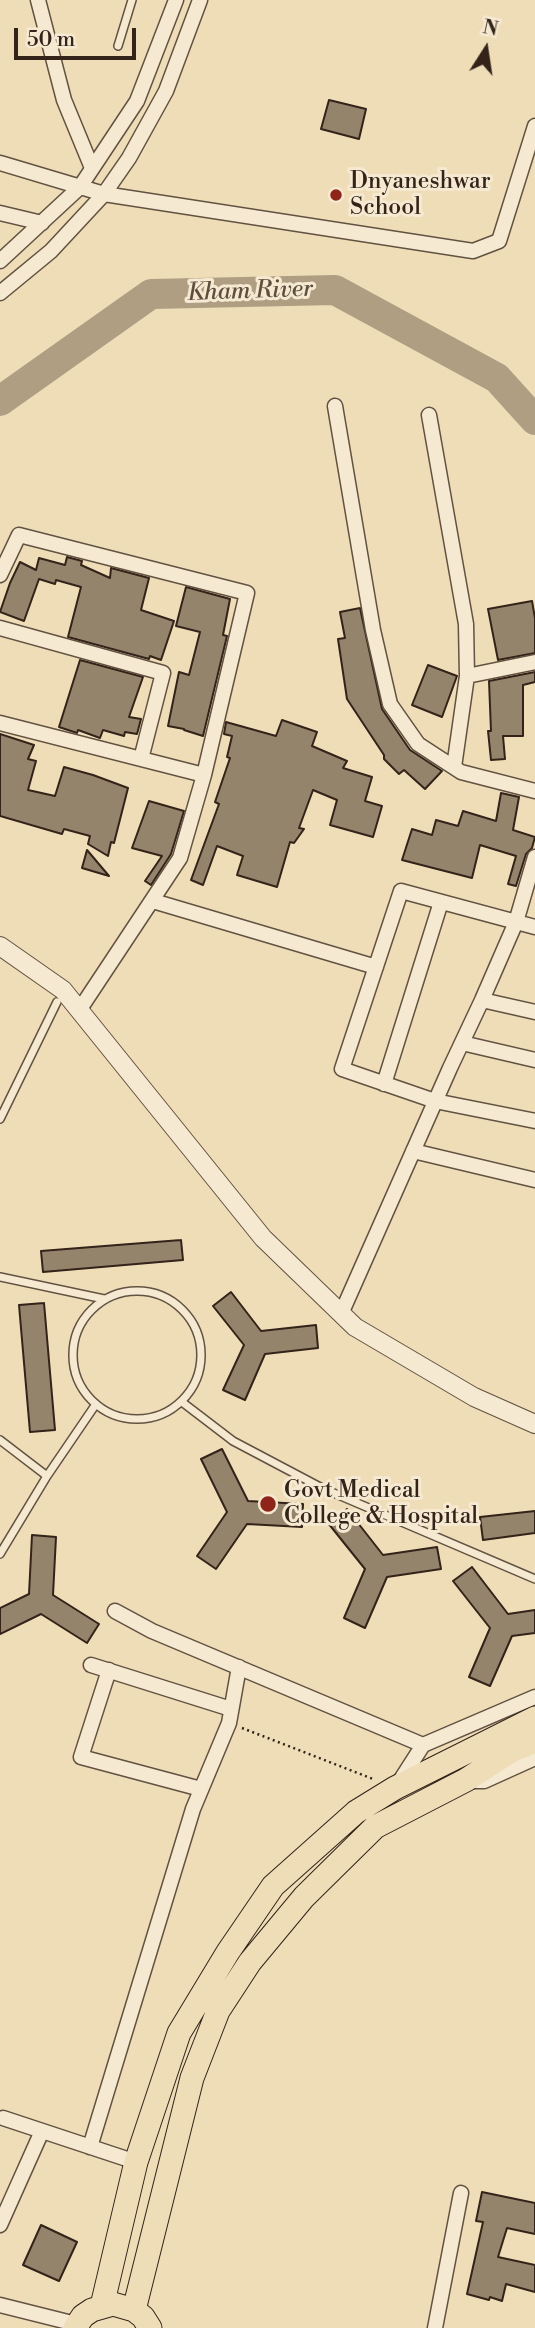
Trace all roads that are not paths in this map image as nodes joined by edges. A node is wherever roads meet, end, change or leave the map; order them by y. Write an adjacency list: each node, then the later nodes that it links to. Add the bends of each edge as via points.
1 (38, 0): 8 (street, via 64,100)
2 (132, 0): 5 (lane)
3 (176, 0): 8 (street, via 137,101)
4 (200, 0): 10 (street, via 166,91 130,158)
5 (118, 46)
6 (535, 126): 10 (street, via 499,241 474,251)
7 (0, 163): 9 (street)
8 (92, 168): 9 (street)
9 (80, 187): 10 (street); 12 (street)
10 (104, 194): 14 (street, via 51,251)
11 (0, 213): 12 (street)
12 (42, 223): 13 (street)
13 (0, 261)
14 (0, 293)
15 (335, 406): 23 (street, via 390,704 418,744)
16 (429, 415): 20 (street, via 466,624)
17 (0, 575): 24 (street, via 19,535 247,593)
18 (0, 628): 22 (street, via 163,673)
19 (535, 662): 20 (street)
20 (467, 676): 23 (street)
21 (0, 723): 22 (street)
22 (141, 759): 24 (street)
23 (454, 767): 25 (street)
24 (204, 775): 27 (street, via 180,858)
25 (535, 791)
26 (534, 866): 29 (street)
27 (153, 901): 32 (street); 35 (street)
28 (441, 902): 29 (street); 32 (street, via 401,891); 39 (street)
29 (516, 922): 30 (street); 33 (street)
30 (535, 927)
31 (0, 946): 35 (street, via 63,990)
32 (376, 967): 39 (street, via 342,1069)
33 (482, 1000): 36 (street); 37 (street)
34 (57, 1002): 41 (lane)
35 (80, 1009): 47 (street, via 263,1238)
36 (535, 1012)
37 (461, 1043): 38 (street); 40 (street)
38 (535, 1060)
39 (384, 1084): 40 (street)
40 (435, 1101): 42 (street); 43 (street)
41 (0, 1119)
42 (535, 1121)
43 (413, 1151): 44 (street); 47 (street)
44 (535, 1180)
45 (0, 1277): 46 (lane)
46 (104, 1299): 48 (lane, via 139,1291 164,1296 185,1311 198,1333 202,1357 197,1382); 49 (lane, via 78,1329 72,1353 76,1378)
47 (341, 1314): 50 (street, via 355,1327 474,1397)
48 (182, 1402): 49 (lane, via 160,1416 135,1420 111,1414); 54 (lane, via 233,1441 322,1488)
49 (96, 1404): 52 (lane)
50 (535, 1424)
51 (0, 1440): 52 (lane)
52 (47, 1476): 53 (lane)
53 (0, 1554)
54 (535, 1578)
55 (115, 1611): 57 (street)
56 (92, 1665): 58 (street)
57 (239, 1667): 60 (street); 63 (street)
58 (109, 1670): 60 (street); 67 (street, via 81,1757)
59 (535, 1697): 63 (street)
60 (230, 1716): 67 (street)
61 (535, 1718): 66 (main road)
62 (535, 1741): 65 (main road)
63 (423, 1745): 66 (street)
64 (535, 1759): 65 (street, via 484,1781)
65 (466, 1780): 76 (main road, via 375,1827 304,1898 250,1962 218,2011 192,2078)
66 (395, 1788): 71 (main road, via 356,1812 273,1886 250,1919 179,2033)
67 (201, 1789): 70 (street)
68 (2, 2118): 69 (street)
69 (41, 2131): 70 (street); 73 (street)
70 (90, 2147): 71 (street)
71 (136, 2162): 75 (main road)
72 (461, 2193): 79 (street)
73 (0, 2225)
74 (0, 2305): 77 (street)
75 (102, 2306): 76 (main road); 77 (main road, via 92,2309)
76 (134, 2310): 78 (main road)
77 (75, 2326)
78 (150, 2328)
79 (435, 2328)

